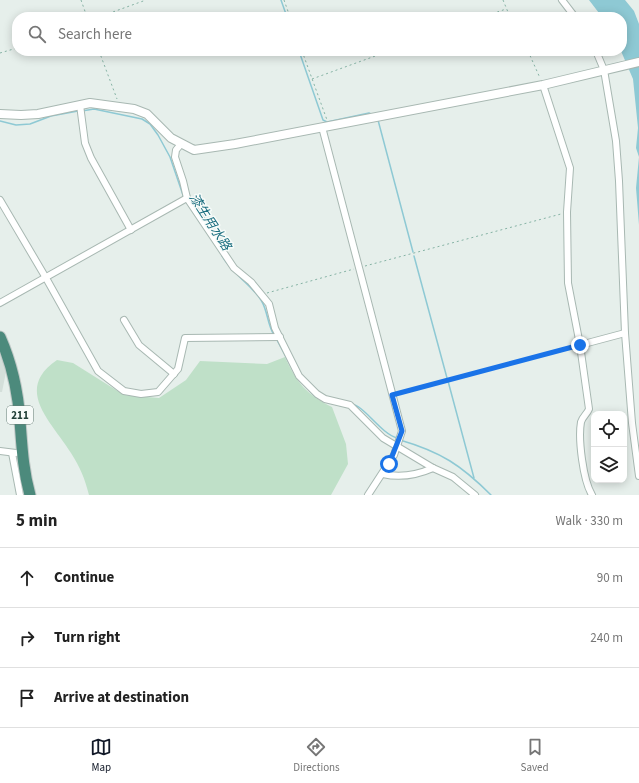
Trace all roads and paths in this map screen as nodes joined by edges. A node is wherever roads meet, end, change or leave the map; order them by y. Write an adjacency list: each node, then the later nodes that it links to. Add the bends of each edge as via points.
1 (81, 0): 7 (path)
2 (146, 0): 8 (path)
3 (284, 0): 9 (path)
4 (503, 0): 6 (path)
5 (562, 0): 12 (street)
6 (506, 9): 10 (path); 11 (path)
7 (85, 12)
8 (113, 12)
9 (288, 12)
10 (497, 12)
11 (508, 12)
12 (571, 12)
13 (12, 49): 14 (path)
14 (0, 53)
15 (101, 56): 25 (path)
16 (304, 56): 22 (path)
17 (375, 56): 22 (path)
18 (530, 56): 23 (path)
19 (598, 56): 21 (street)
20 (639, 62): 21 (street)
21 (604, 70): 23 (street); 39 (street, via 616,140)
22 (312, 79): 27 (path)
23 (543, 85): 28 (street); 32 (street, via 570,168)
24 (80, 105): 25 (street, via 90,103); 26 (street, via 38,114); 33 (street, via 85,143 91,158)
25 (120, 108): 29 (street, via 134,109 147,114 171,138)
26 (0, 114)
27 (327, 120)
28 (322, 127): 29 (street, via 194,150); 34 (street)
29 (181, 144): 30 (street, via 176,150 175,157)
30 (187, 198): 33 (street); 36 (street, via 234,268)
31 (0, 200): 35 (street)
32 (567, 212): 34 (path); 42 (street, via 568,283)
33 (131, 230): 35 (street)
34 (360, 268): 36 (path); 44 (street)
35 (46, 278): 37 (street); 43 (street, via 98,371 124,391 141,394 158,392)
36 (262, 294): 41 (street, via 269,304)
37 (0, 303)
38 (124, 320): 43 (street, via 139,345)
39 (625, 333): 42 (street); 50 (street)
40 (0, 337): 47 (highway, 211, via 13,371 20,422)
41 (280, 337): 43 (street, via 185,338 178,369); 45 (street, via 299,376 308,386 325,399 350,405 374,430)
42 (580, 345): 44 (path); 55 (street, via 589,408 581,424 582,458)
43 (174, 374)
44 (392, 395): 45 (street, via 402,431)
45 (398, 446): 48 (street); 49 (street)
46 (0, 451): 47 (street)
47 (17, 453): 51 (street); 52 (highway, 211)
48 (433, 468): 49 (street, via 396,477); 54 (street, via 453,477)
49 (383, 474): 53 (street)
50 (639, 476)
51 (20, 495)
52 (30, 495)
53 (368, 495)
54 (475, 495)
55 (592, 495)

